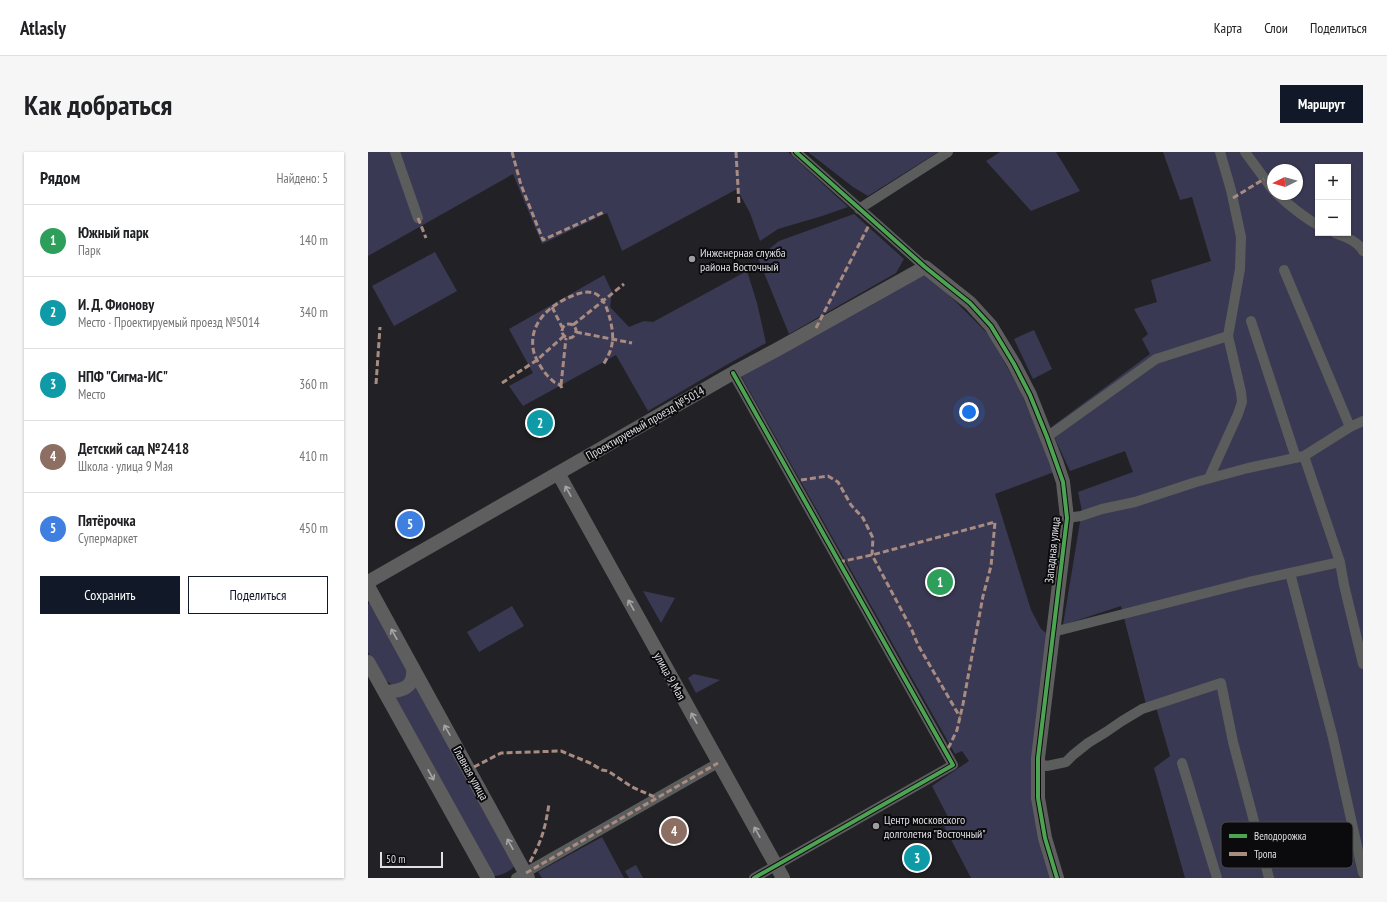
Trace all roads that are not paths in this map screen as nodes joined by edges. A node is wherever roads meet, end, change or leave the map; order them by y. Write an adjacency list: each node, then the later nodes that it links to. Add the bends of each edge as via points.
1 (395, 152): 9 (street)
2 (796, 152): 8 (street)
3 (948, 152): 8 (street)
4 (1220, 152): 16 (street, via 1241,237 1240,269)
5 (1245, 152): 6 (street)
6 (1267, 182)
7 (1284, 200): 10 (street)
8 (859, 209): 13 (street)
9 (418, 218)
10 (1315, 223)
11 (1343, 236): 12 (street)
12 (1363, 251)
13 (925, 267): 17 (street, Проектируемый проезд №5014); 20 (street, Западная улица, via 970,303 991,326 1018,370)
14 (1284, 270): 19 (street)
15 (1251, 321): 21 (street)
16 (1228, 336): 20 (street, via 1156,359); 23 (street, via 1242,402)
17 (733, 373): 22 (street, Проектируемый проезд №5014); 41 (street, via 953,765)
18 (1363, 421): 19 (street)
19 (1350, 427): 21 (street)
20 (1047, 437): 24 (street, Западная улица, via 1063,482)
21 (1300, 457): 23 (street); 25 (street)
22 (558, 473): 27 (street, Проектируемый проезд №5014); 34 (street, улица 9 Мая, one-way to 22)
23 (1209, 478): 24 (street, via 1135,502)
24 (1066, 518): 29 (street, Западная улица)
25 (1340, 562): 26 (street); 31 (street)
26 (1290, 573): 29 (street); 38 (street, via 1333,738)
27 (368, 582)
28 (368, 586): 32 (street, Главная улица, one-way to 28)
29 (1053, 632): 36 (street, Западная улица)
30 (368, 662): 33 (street)
31 (1363, 664)
32 (413, 668): 33 (street, via 414,675 408,686 403,690); 43 (street, Главная улица, one-way to 32)
33 (385, 692): 44 (street, one-way to 44)
34 (718, 763): 41 (street, улица 9 Мая, one-way to 34); 43 (street)
35 (1182, 763): 47 (street)
36 (1038, 764): 37 (street, via 1047,766 1066,762 1088,743 1142,709 1221,683 1232,742); 46 (street, Западная улица, via 1039,805 1045,838)
37 (1254, 822)
38 (1352, 822)
39 (1353, 828): 42 (street)
40 (1266, 868): 48 (street)
41 (779, 872): 45 (street)
42 (1363, 873)
43 (523, 876)
44 (488, 878)
45 (754, 878)
46 (1057, 878)
47 (1217, 878)
48 (1269, 878)

